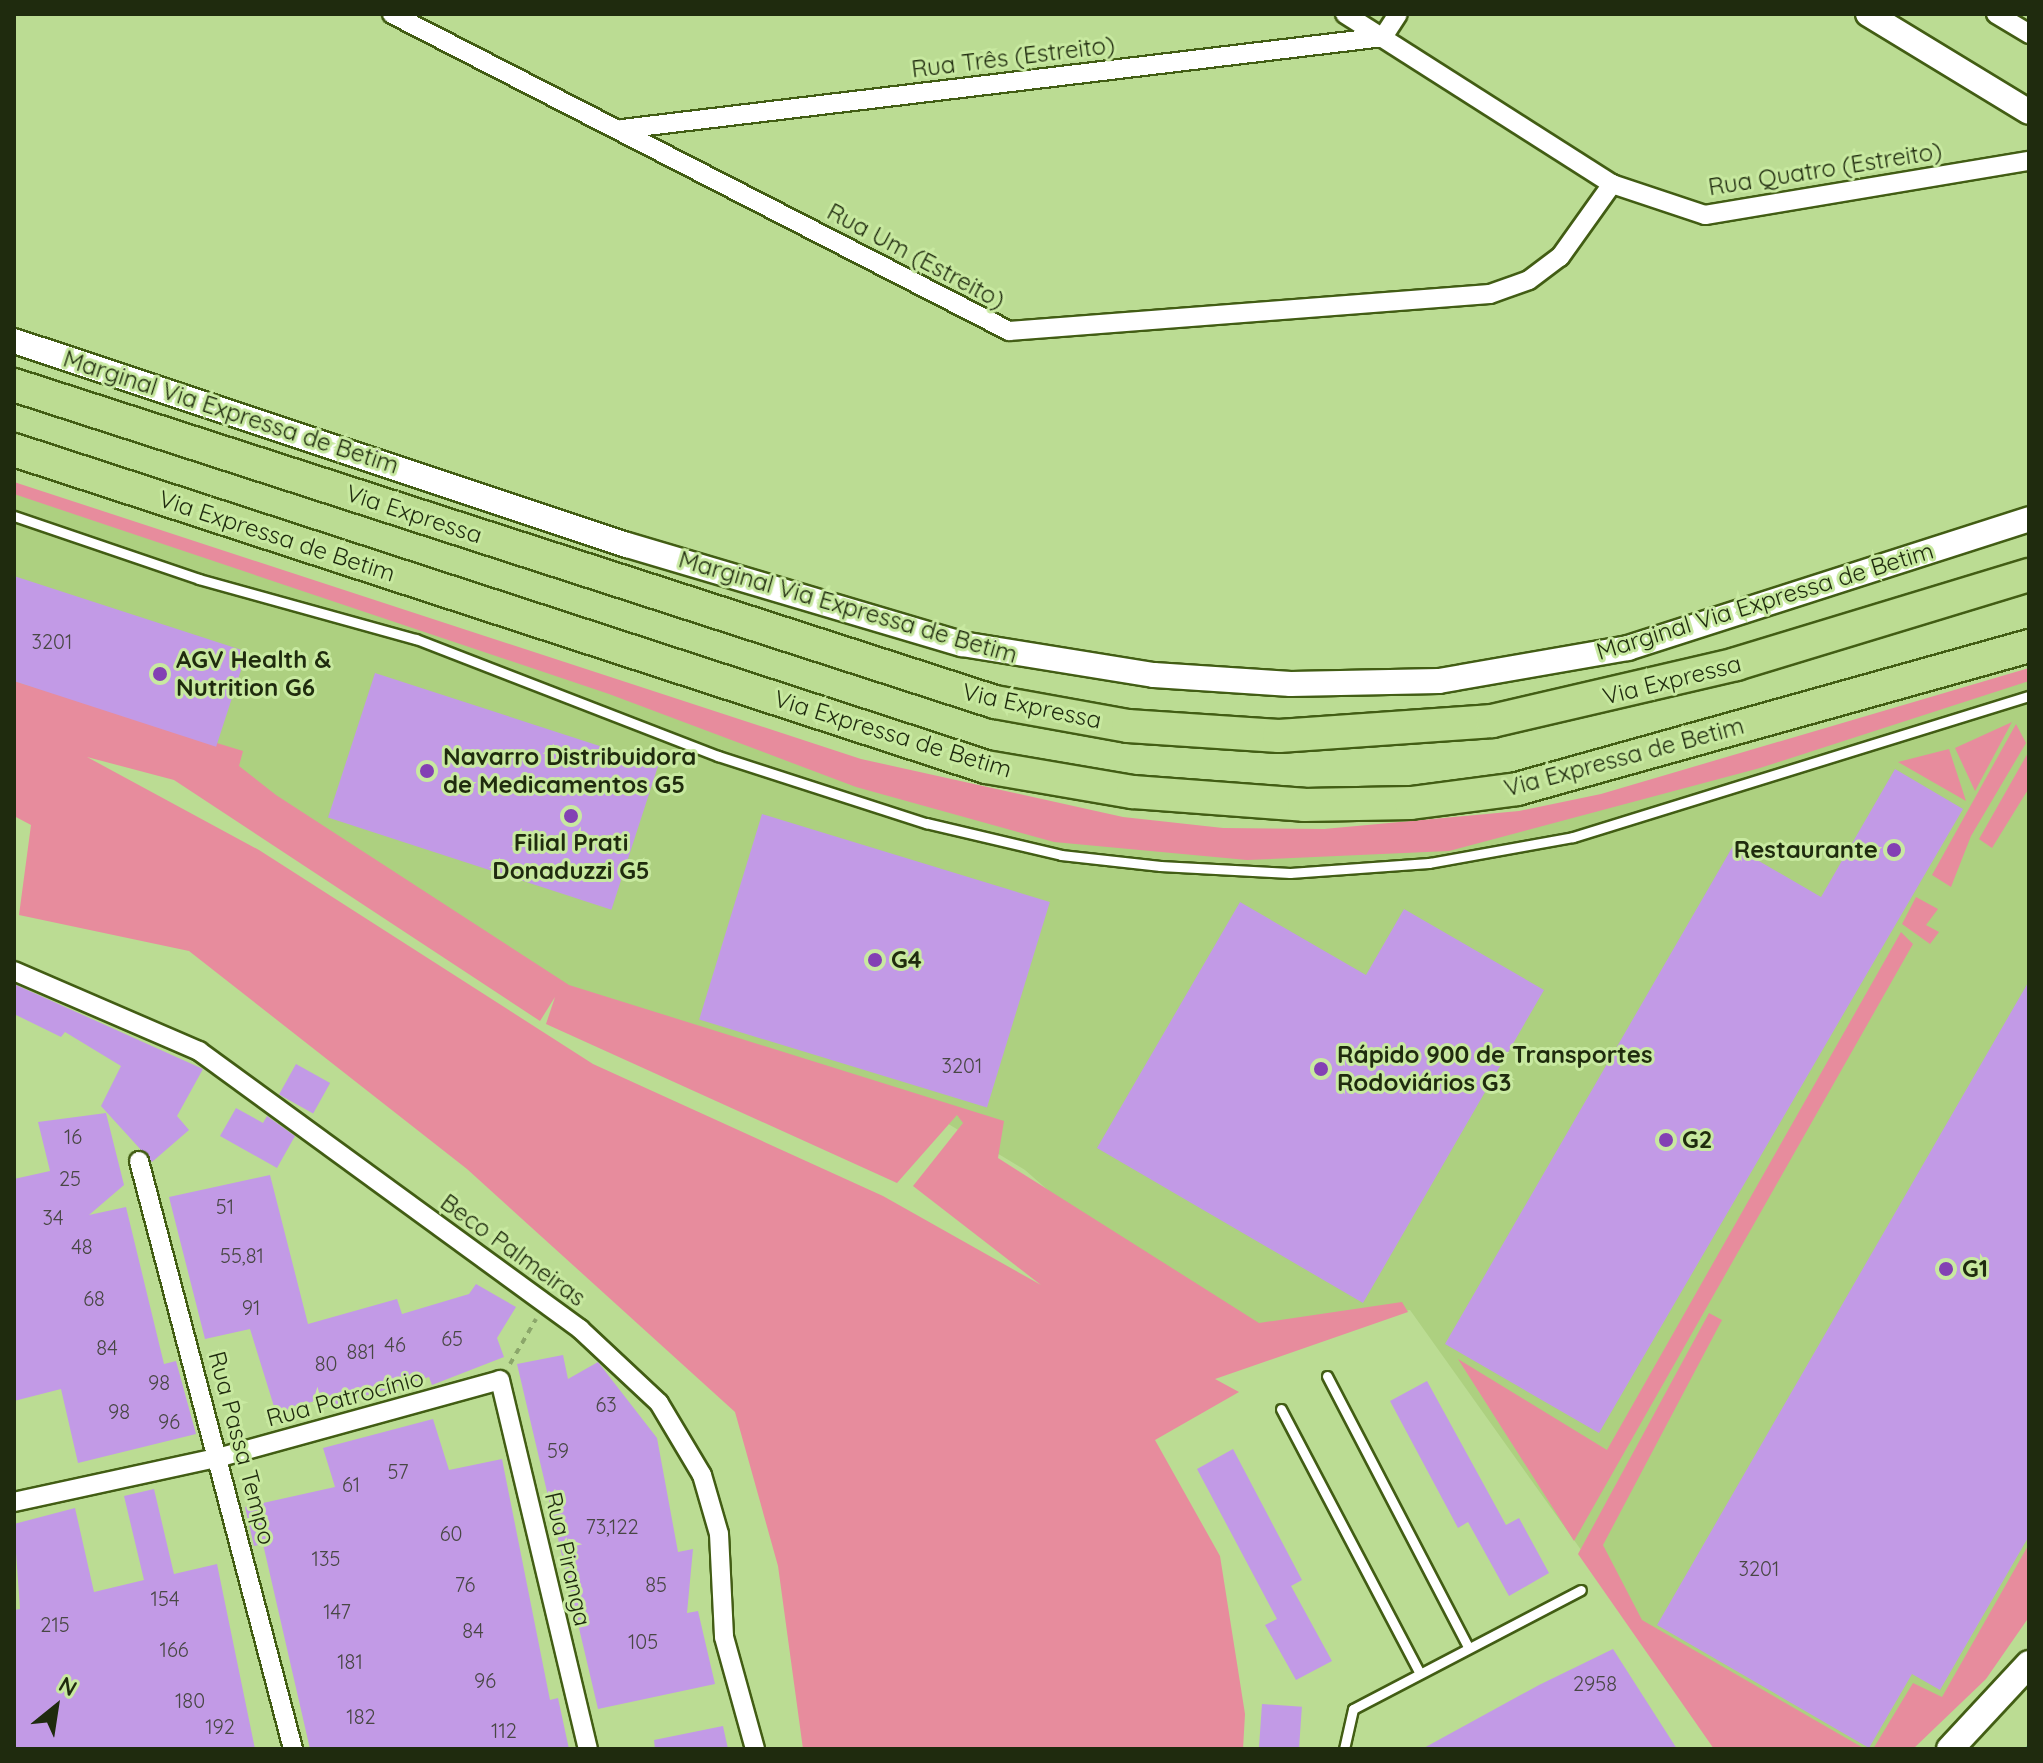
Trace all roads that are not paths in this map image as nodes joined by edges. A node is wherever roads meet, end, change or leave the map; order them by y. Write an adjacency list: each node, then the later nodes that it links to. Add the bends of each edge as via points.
1 (392, 14): 9 (street, Rua Um (Estreito))
2 (1345, 14): 7 (street, Rua Quatro (Estreito))
3 (1398, 14): 7 (street)
4 (1868, 14): 8 (street)
5 (1996, 14): 6 (street)
6 (2029, 34)
7 (1383, 37): 9 (street, Rua Três (Estreito)); 11 (street, Rua Quatro (Estreito))
8 (2029, 112)
9 (622, 129): 11 (street, Rua Um (Estreito), via 1009,331 1490,294 1529,280 1560,257)
10 (2029, 161): 11 (street, Rua Quatro (Estreito), via 1705,215)
11 (1612, 184)
12 (14, 341): 16 (street, Marginal Via Expressa de Betim, via 627,545 962,644 1154,675 1291,684 1439,681 1613,651)
13 (14, 385): 17 (highway, Via Expressa, via 995,702 1128,726 1279,736 1492,721 1736,664)
14 (14, 450): 18 (highway, Via Expressa de Betim, via 986,767 1133,792 1304,805 1411,803 1517,789)
15 (14, 516): 19 (lane, via 199,579 416,639 718,756 926,823 1061,855 1160,866 1305,872 1429,863 1573,837)
16 (2029, 519)
17 (2029, 575)
18 (2029, 646)
19 (2029, 696)
20 (14, 971): 33 (street, Beco Palmeiras, via 199,1051 545,1303 659,1403 702,1475 719,1534 724,1637)
21 (139, 1161): 25 (street, Rua Passa Tempo)
22 (1327, 1376): 28 (lane)
23 (500, 1380): 25 (street, Rua Patrocínio); 32 (street, Rua Piranga)
24 (1281, 1409): 30 (lane)
25 (221, 1457): 26 (street, Rua Patrocínio); 31 (street, Rua Passa Tempo)
26 (14, 1502)
27 (1581, 1590): 28 (lane)
28 (1468, 1647): 30 (lane)
29 (2029, 1664): 35 (main road)
30 (1419, 1672): 34 (lane, via 1353,1709)
31 (293, 1749)
32 (588, 1749)
33 (755, 1749)
34 (1344, 1749)
35 (1950, 1749)

